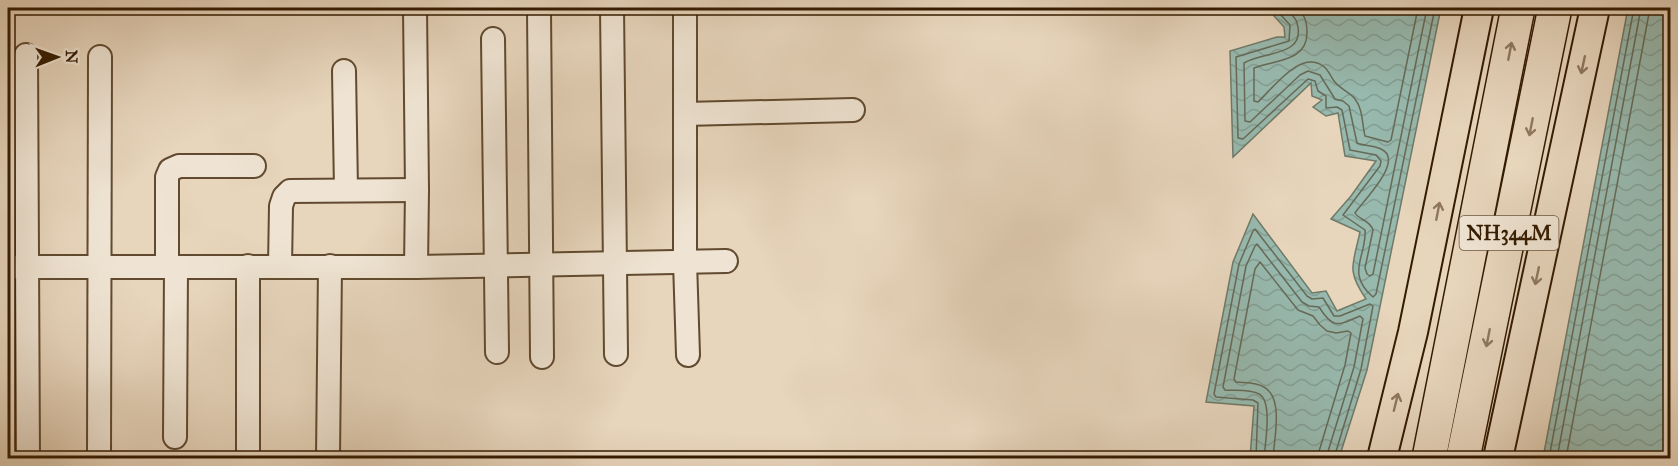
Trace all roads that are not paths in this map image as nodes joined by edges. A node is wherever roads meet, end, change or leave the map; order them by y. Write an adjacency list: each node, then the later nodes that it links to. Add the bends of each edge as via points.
1 (415, 8): 17 (street)
2 (612, 8): 20 (street)
3 (685, 8): 14 (street)
4 (1479, 8): 39 (main road, one-way to 4, via 1413,332)
5 (1518, 8): 40 (highway, NH344M, one-way to 5)
6 (1555, 8): 41 (highway, NH344M, one-way to 41)
7 (1595, 8): 42 (main road, one-way to 42)
8 (539, 9): 21 (street)
9 (493, 39): 22 (street)
10 (26, 55): 25 (street)
11 (100, 57): 26 (street)
12 (344, 71): 16 (street)
13 (853, 110): 14 (street)
14 (685, 114): 19 (street)
15 (254, 165): 27 (street, via 178,166 170,170 167,177)
16 (346, 190): 17 (street); 24 (street, via 299,189 284,197)
17 (417, 190): 29 (street)
18 (726, 261): 19 (street)
19 (685, 262): 20 (street); 32 (street)
20 (614, 263): 21 (street); 31 (street)
21 (541, 264): 22 (street); 33 (street)
22 (496, 265): 29 (street); 30 (street)
23 (248, 266): 24 (street); 27 (street); 37 (street)
24 (280, 266): 28 (street)
25 (17, 267): 26 (street); 35 (street)
26 (100, 267): 27 (street); 36 (street)
27 (171, 267): 34 (street)
28 (330, 267): 29 (street); 38 (street)
29 (416, 267)
30 (497, 352)
31 (616, 354)
32 (688, 355)
33 (542, 357)
34 (175, 437)
35 (28, 459)
36 (99, 459)
37 (248, 459)
38 (328, 459)
39 (1382, 459)
40 (1429, 459)
41 (1463, 459)
42 (1498, 459)

